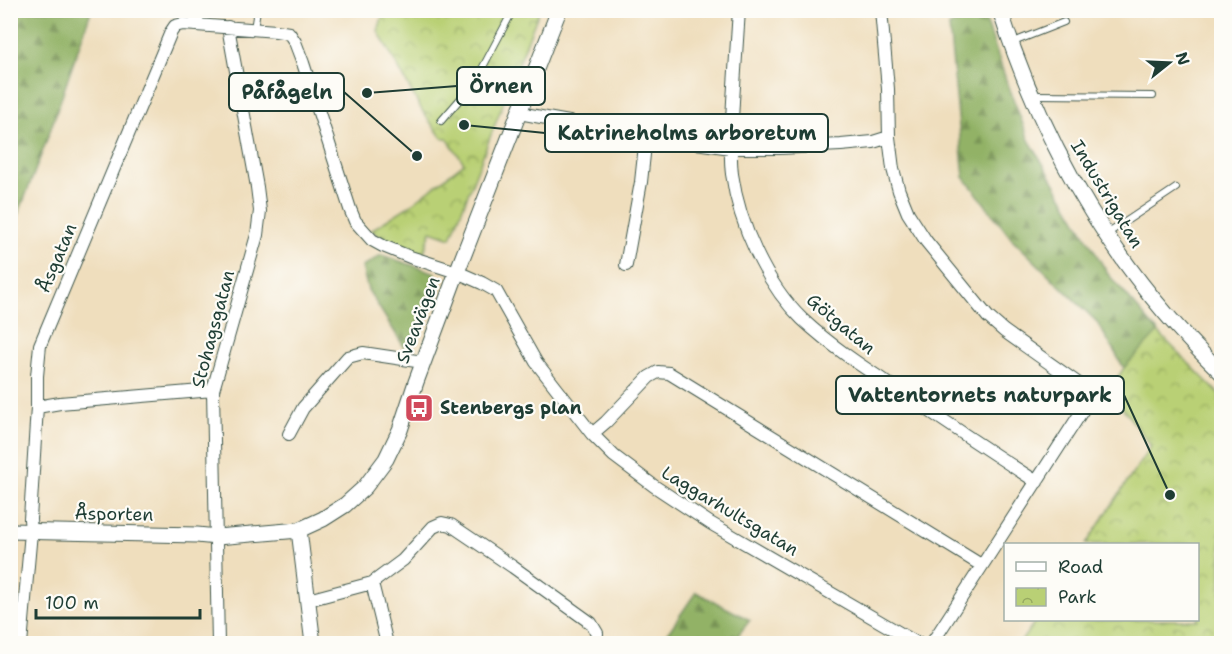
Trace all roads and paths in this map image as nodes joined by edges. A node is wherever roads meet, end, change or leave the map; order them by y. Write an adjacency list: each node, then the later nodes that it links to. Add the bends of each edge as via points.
1 (202, 10): 9 (lane)
2 (257, 10): 11 (lane)
3 (513, 10): 16 (lane, via 477,79)
4 (559, 10): 15 (street, Sveavägen)
5 (739, 10): 19 (street, Götgatan)
6 (881, 10): 18 (street)
7 (1000, 10): 12 (street, Industrigatan)
8 (1064, 22): 12 (lane)
9 (199, 25): 10 (street, Åsgatan); 27 (street, Åsgatan, via 183,24 171,32 40,345)
10 (228, 27): 11 (street, Åsgatan); 26 (street, Stohagsgatan, via 260,211 257,235)
11 (254, 29): 23 (street, Laggarhultsgatan, via 289,33 295,42 355,221 383,246)
12 (1010, 43): 13 (street, Industrigatan)
13 (1031, 95): 14 (lane); 21 (street, Industrigatan, via 1069,174)
14 (1154, 96)
15 (519, 113): 17 (street); 23 (street, Sveavägen)
16 (441, 120)
17 (646, 136): 19 (street); 22 (street)
18 (889, 137): 19 (street, via 841,146); 30 (street, via 899,191 926,240 988,317 1093,394)
19 (731, 148): 30 (street, Götgatan, via 737,202 747,232 778,290 801,317 870,372)
20 (1176, 188): 21 (lane)
21 (1106, 235): 25 (street, Industrigatan, via 1159,306)
22 (626, 265)
23 (457, 272): 24 (street, Sveavägen); 29 (street, Laggarhultsgatan, via 496,291 536,362)
24 (423, 362): 28 (street, via 363,353 348,357 303,408); 31 (street, Sveavägen, via 386,459 345,505)
25 (1221, 373)
26 (213, 390): 27 (street); 34 (street, Stohagsgatan)
27 (37, 407): 33 (street, Åsgatan)
28 (289, 434)
29 (591, 434): 35 (street, via 649,377 658,372 669,373); 43 (street, Laggarhultsgatan, via 614,456 710,524)
30 (1036, 482): 35 (street)
31 (299, 530): 34 (street, Sveavägen); 37 (street)
32 (10, 531): 33 (street, Åsporten)
33 (31, 532): 34 (street, Åsporten); 38 (street, Åsgatan)
34 (217, 537): 39 (street, Stohagsgatan)
35 (981, 565): 44 (street)
36 (372, 582): 37 (street); 41 (street); 42 (street, via 403,560 433,527 451,525 591,622 597,633)
37 (308, 600): 40 (street)
38 (21, 644)
39 (218, 644)
40 (313, 644)
41 (387, 644)
42 (596, 644)
43 (920, 644)
44 (929, 644)

